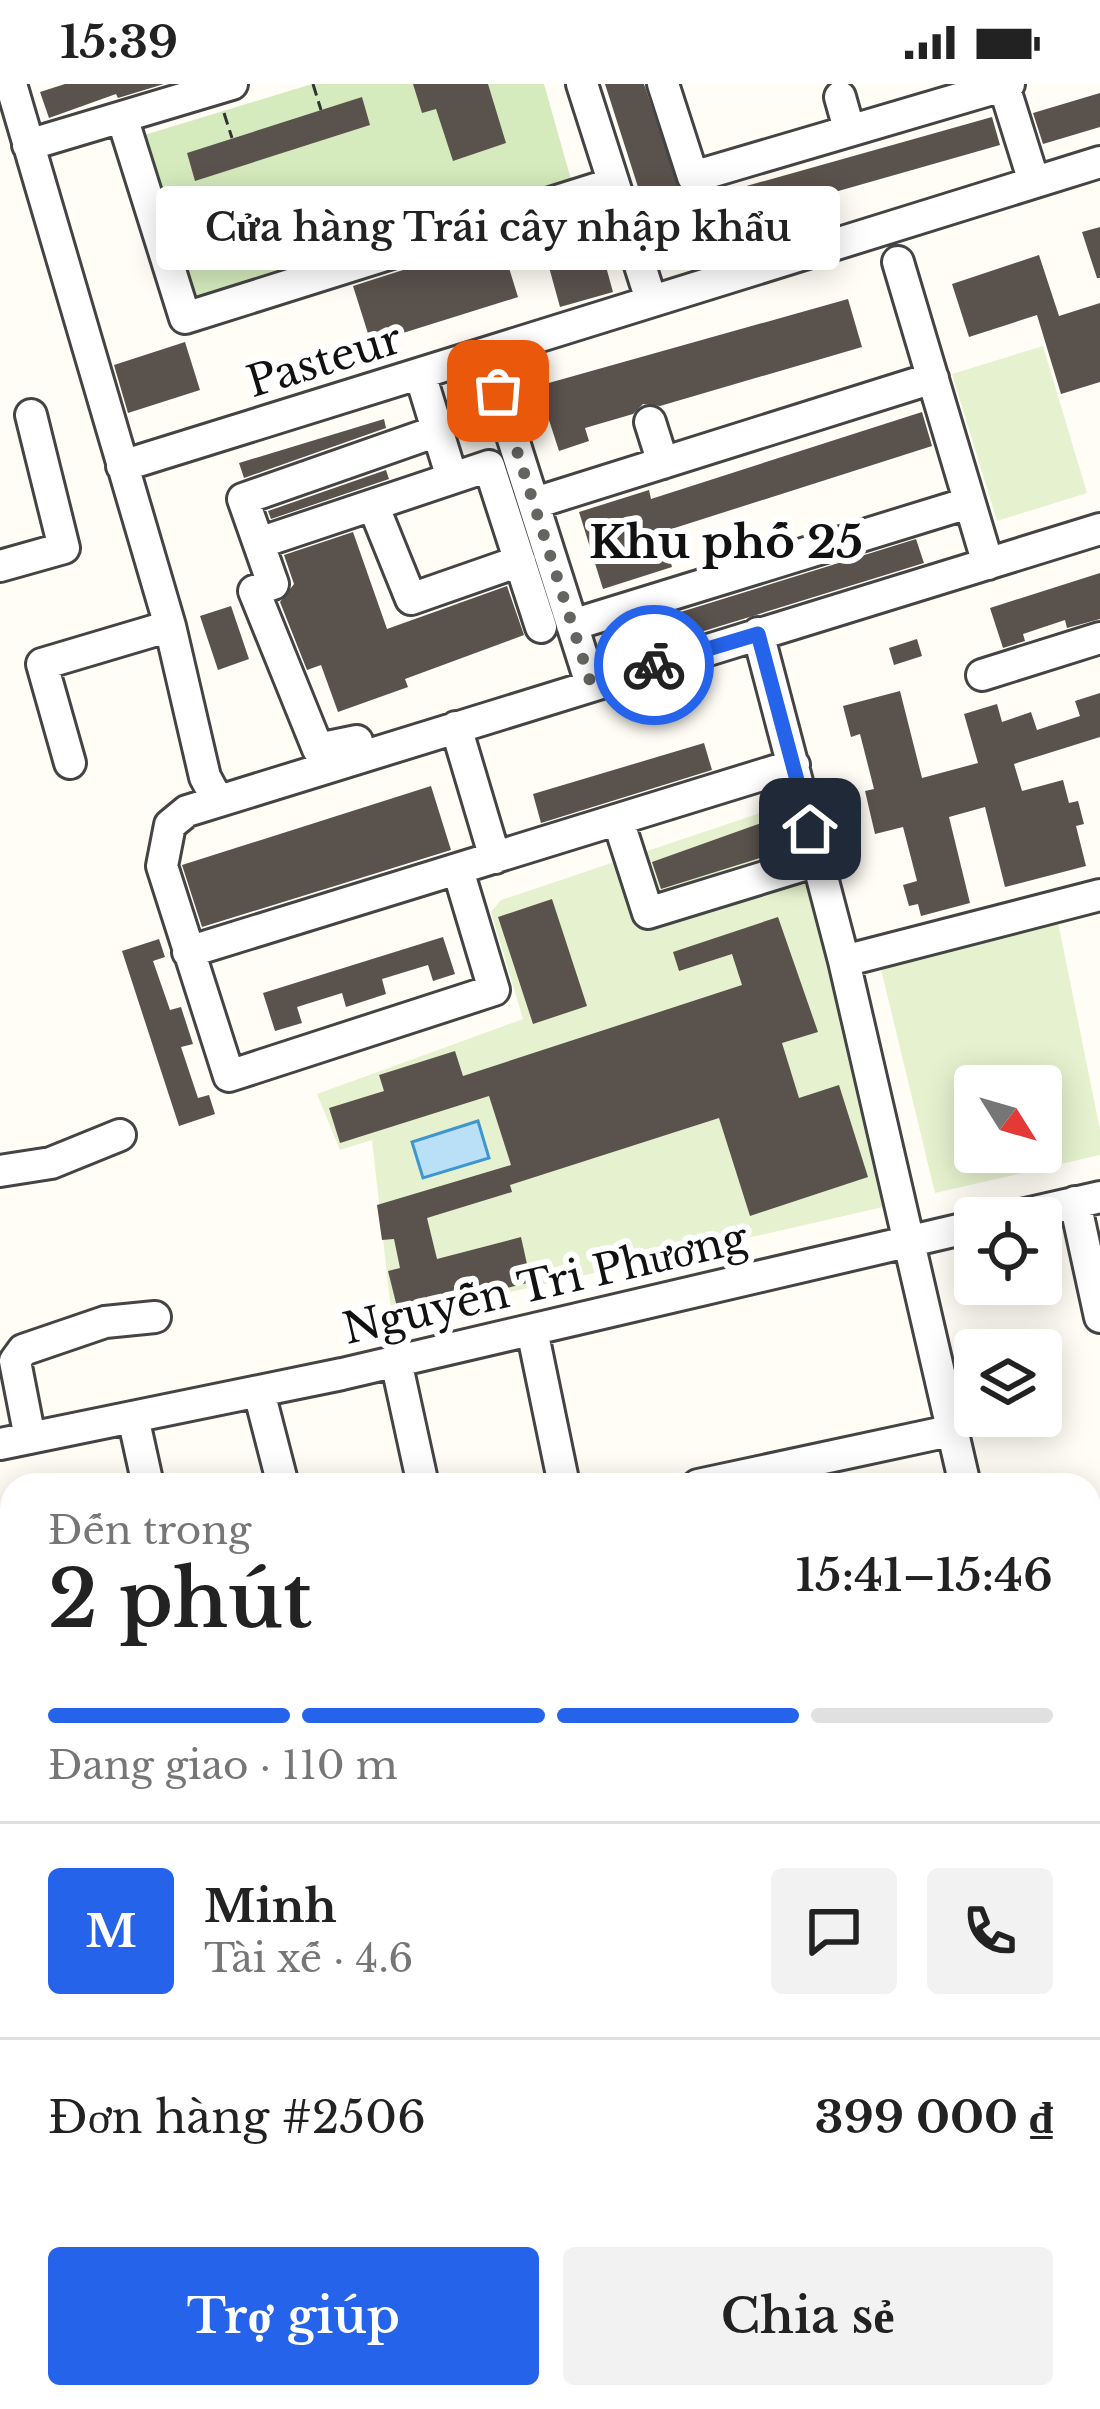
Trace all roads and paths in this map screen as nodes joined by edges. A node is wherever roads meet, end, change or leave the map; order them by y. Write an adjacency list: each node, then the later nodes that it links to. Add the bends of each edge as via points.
1 (11, 84): 12 (street)
2 (232, 84): 10 (street)
3 (313, 84): 9 (path)
4 (582, 84): 15 (street)
5 (663, 84): 11 (street, via 692,177)
6 (1006, 85): 7 (street); 14 (street)
7 (938, 94): 11 (street)
8 (840, 98): 11 (street)
9 (321, 110)
10 (122, 117): 12 (street); 15 (street, via 185,318)
11 (849, 129)
12 (28, 145): 25 (street)
13 (1100, 162): 14 (street, Pasteur)
14 (1034, 182): 17 (street, Pasteur)
15 (611, 184): 17 (street)
16 (898, 262): 20 (street)
17 (651, 300): 18 (street, Pasteur)
18 (486, 353): 19 (street, Pasteur); 28 (street)
19 (420, 374): 23 (street); 25 (street, Pasteur)
20 (933, 378): 24 (street); 27 (street)
21 (32, 415): 34 (street, via 64,548)
22 (650, 422): 24 (street)
23 (440, 430): 26 (street); 31 (street, via 243,499)
24 (663, 463): 28 (street)
25 (122, 466): 35 (street)
26 (452, 478): 29 (street); 32 (street, via 489,466)
27 (968, 502): 33 (street); 36 (street)
28 (535, 503): 36 (street)
29 (373, 505): 31 (street); 32 (street, via 411,599)
30 (1100, 529): 33 (street)
31 (259, 543): 40 (street, via 273,584 254,590 318,749)
32 (520, 561): 36 (street)
33 (988, 564): 37 (street)
34 (0, 566)
35 (170, 626): 43 (street, via 42,664); 45 (street, via 205,777)
36 (556, 626): 41 (street)
37 (758, 634): 41 (street); 44 (street)
38 (1100, 638): 39 (street)
39 (982, 675)
40 (527, 682)
41 (591, 684): 42 (street)
42 (456, 727): 45 (street); 47 (street)
43 (70, 763)
44 (794, 765): 46 (street); 48 (street)
45 (218, 801): 51 (street, via 170,825 163,846)
46 (618, 820): 47 (street); 48 (street, via 648,913)
47 (496, 858): 49 (street)
48 (818, 861): 52 (street)
49 (458, 870): 51 (street); 51 (street, via 494,990 229,1076)
50 (1100, 895): 52 (street)
51 (188, 952)
52 (844, 962): 57 (street)
53 (119, 1135): 54 (street)
54 (0, 1172)
55 (1088, 1199): 58 (street)
56 (954, 1231): 57 (street, Nguyễn Tri Phương)
57 (911, 1241): 60 (street, Nguyễn Tri Phương); 65 (street)
58 (1100, 1316)
59 (155, 1317): 62 (street, via 33,1343)
60 (532, 1330): 61 (street, Nguyễn Tri Phương); 71 (street)
61 (397, 1360): 63 (street, Nguyễn Tri Phương); 70 (street)
62 (8, 1362): 67 (street)
63 (259, 1392): 64 (street, Nguyễn Tri Phương); 69 (street)
64 (133, 1418): 67 (street, Nguyễn Tri Phương); 68 (street)
65 (954, 1430): 72 (street)
66 (955, 1437): 73 (street)
67 (15, 1441)
68 (145, 1473)
69 (280, 1473)
70 (420, 1473)
71 (562, 1473)
72 (754, 1473)
73 (963, 1473)

